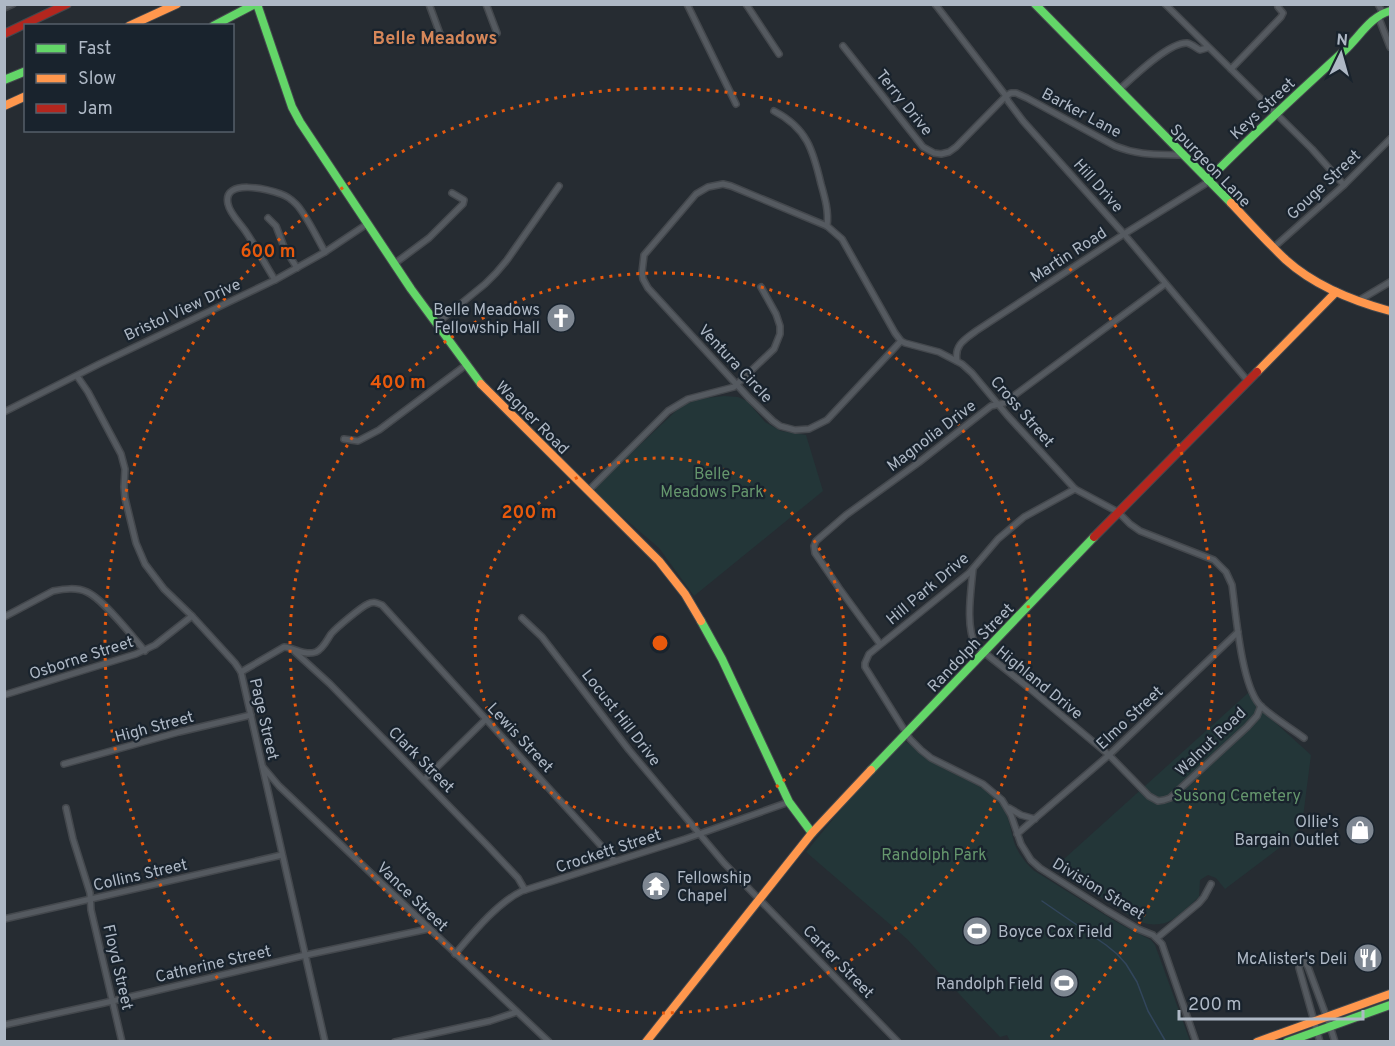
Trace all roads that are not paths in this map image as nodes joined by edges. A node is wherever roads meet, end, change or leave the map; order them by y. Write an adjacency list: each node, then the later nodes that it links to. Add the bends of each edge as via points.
1 (13, 4): 14 (street)
2 (67, 4): 17 (main road)
3 (177, 4): 18 (main road)
4 (256, 4): 19 (main road); 44 (main road, Wagner Road, via 292,107)
5 (429, 4): 22 (street)
6 (486, 4): 20 (street)
7 (687, 4): 33 (street)
8 (746, 4): 26 (street)
9 (935, 4): 31 (street, Hill Drive)
10 (1035, 4): 30 (main road, Spurgeon Lane)
11 (1165, 4): 25 (street)
12 (1378, 4): 15 (street)
13 (1278, 7): 27 (street, via 1283,13 1281,17)
14 (4, 9)
15 (1384, 13): 24 (street); 36 (main road, Keys Street)
16 (24, 24): 21 (main road)
17 (25, 24)
18 (133, 24)
19 (217, 24)
20 (497, 33)
21 (4, 34)
22 (440, 34)
23 (843, 46): 31 (street, Terry Drive, via 923,147 934,153 953,150)
24 (1390, 47)
25 (1207, 48): 27 (street); 30 (street, via 1200,50 1187,43 1173,47)
26 (779, 54)
27 (1231, 69): 36 (street)
28 (24, 72): 29 (main road)
29 (4, 80)
30 (1119, 90): 38 (main road, Spurgeon Lane)
31 (1006, 96): 38 (street, Barker Lane, via 1016,93 1128,151); 46 (street, Hill Drive, via 1023,121)
32 (24, 97): 34 (main road)
33 (736, 104)
34 (4, 106)
35 (774, 111): 45 (street, via 797,126 811,148 827,210)
36 (1276, 114): 39 (main road, Keys Street); 40 (street)
37 (1390, 139): 40 (street, Gouge Street)
38 (1184, 155): 39 (main road, Spurgeon Lane)
39 (1208, 180): 46 (street, Martin Road); 47 (main road, Spurgeon Lane)
40 (1344, 185): 47 (street, Gouge Street)
41 (559, 186): 58 (street, via 496,273)
42 (452, 193): 49 (street, via 464,200 463,204 429,238)
43 (268, 218): 50 (street)
44 (367, 224): 48 (street, Bristol View Drive); 49 (main road, Wagner Road)
45 (827, 226): 59 (street, Ventura Circle, via 842,239); 64 (street, Ventura Circle, via 731,186 715,185 696,194 644,255 642,272 648,288)
46 (1124, 234): 53 (street, Hill Drive); 60 (street, Martin Road, via 961,342)
47 (1273, 248): 55 (main road, Spurgeon Lane, via 1306,276)
48 (325, 252): 50 (street, Bristol View Drive); 51 (street, via 290,198 273,191 234,189 228,199 229,207)
49 (394, 264): 58 (main road, Wagner Road)
50 (297, 268): 51 (street, Bristol View Drive)
51 (275, 280): 62 (street, Bristol View Drive)
52 (1390, 282): 56 (street)
53 (1165, 284): 63 (street, Hill Drive); 65 (street, Magnolia Drive)
54 (761, 287): 64 (street, via 779,319 780,334 774,349)
55 (1336, 292): 56 (main road, Spurgeon Lane); 63 (main road, Randolph Street)
56 (1358, 301): 57 (main road, Spurgeon Lane)
57 (1390, 311)
58 (436, 324): 61 (main road, Wagner Road)
59 (901, 341): 60 (street, Cross Street); 64 (street, Ventura Circle, via 827,420 809,429 780,426)
60 (957, 361): 65 (street, Cross Street)
61 (466, 365): 67 (street, via 379,430 358,441); 69 (main road, Wagner Road)
62 (77, 376): 66 (street, Bristol View Drive); 72 (street, Page Street, via 124,461 125,498 140,554 153,575)
63 (1247, 380): 70 (main road, Randolph Street)
64 (737, 384): 69 (street, via 698,395 668,411)
65 (999, 405): 68 (street, Cross Street); 76 (street, Magnolia Drive, via 991,406 816,541 815,553)
66 (4, 412)
67 (345, 439)
68 (1075, 489): 70 (street, Cross Street); 71 (street, Hill Park Drive, via 1024,517 998,538)
69 (588, 491): 92 (main road, Wagner Road, via 659,561 685,594 722,659)
70 (1118, 512): 75 (street, Cross Street, via 1140,531 1209,557 1221,566 1232,585); 79 (main road, Randolph Street)
71 (972, 569): 76 (street, Hill Park Drive); 79 (street, Highland Drive, via 971,627 974,642)
72 (192, 616): 77 (street, Osborne Street); 80 (street, Page Street)
73 (4, 617): 77 (street, via 53,591 79,590 104,606)
74 (522, 618): 97 (street, Locust Hill Drive, via 542,637)
75 (1238, 632): 82 (street, Cross Street, via 1246,675); 87 (street, Elmo Street)
76 (880, 644): 85 (street, Hill Park Drive, via 866,658 865,667)
77 (145, 651): 81 (street, Osborne Street)
78 (295, 651): 80 (street, via 280,649); 84 (street, Lewis Street, via 316,652 340,625 367,604 382,605); 90 (street, Clark Street)
79 (983, 653): 85 (main road, Randolph Street); 87 (street, Highland Drive)
80 (241, 672): 83 (street, Page Street)
81 (4, 695)
82 (1261, 706): 86 (street); 91 (street, Walnut Road, via 1257,716 1170,798 1158,801)
83 (251, 715): 88 (street, High Street); 89 (street, Page Street)
84 (486, 719): 90 (street); 100 (street, Lewis Street)
85 (906, 732): 93 (street, Division Street, via 931,758 983,784); 96 (main road, Randolph Street)
86 (1304, 738)
87 (1108, 755): 91 (street, Highland Drive); 95 (street, Elmo Street)
88 (64, 764)
89 (262, 766): 99 (street, Page Street); 106 (street, Vance Street)
90 (424, 780): 102 (street, Clark Street)
91 (1144, 791)
92 (789, 802): 96 (main road, Wagner Road); 97 (street, Crockett Street)
93 (1007, 807): 95 (street); 98 (street, Division Street)
94 (66, 808): 103 (street)
95 (1035, 819): 98 (street, Elmo Street)
96 (812, 833): 104 (main road, Randolph Street)
97 (700, 834): 100 (street, Crockett Street); 104 (street, Locust Hill Drive)
98 (1017, 834): 107 (street, Division Street, via 1025,853 1040,868)
99 (282, 855): 103 (street, Collins Street); 109 (street, Page Street)
100 (615, 861): 102 (street, Crockett Street)
101 (1211, 884): 107 (street, via 1199,903)
102 (525, 890): 108 (street, Crockett Street, via 496,909)
103 (90, 899): 105 (street, Collins Street); 111 (street, Floyd Street)
104 (760, 900): 123 (main road, Randolph Street); 124 (street, Carter Street)
105 (4, 919)
106 (428, 929): 108 (street, Vance Street); 109 (street, Catherine Street)
107 (1158, 938): 125 (street, Division Street)
108 (455, 954): 113 (street, Vance Street)
109 (306, 955): 111 (street, Catherine Street); 120 (street, Page Street)
110 (1390, 994): 114 (main road)
111 (112, 1001): 116 (street, Catherine Street); 119 (street, Floyd Street)
112 (1390, 1005): 117 (main road)
113 (517, 1012): 121 (street); 122 (street, Vance Street)
114 (1326, 1017): 115 (main road); 115 (street, via 1308,967 1301,960 1299,968); 117 (street)
115 (1315, 1021): 118 (street); 126 (main road)
116 (4, 1025)
117 (1330, 1026): 118 (main road); 129 (street)
118 (1317, 1031): 127 (main road); 128 (street)
119 (122, 1041)
120 (325, 1041)
121 (395, 1041)
122 (549, 1041)
123 (646, 1041)
124 (898, 1041)
125 (1196, 1041)
126 (1257, 1041)
127 (1287, 1041)
128 (1320, 1041)
129 (1335, 1041)

